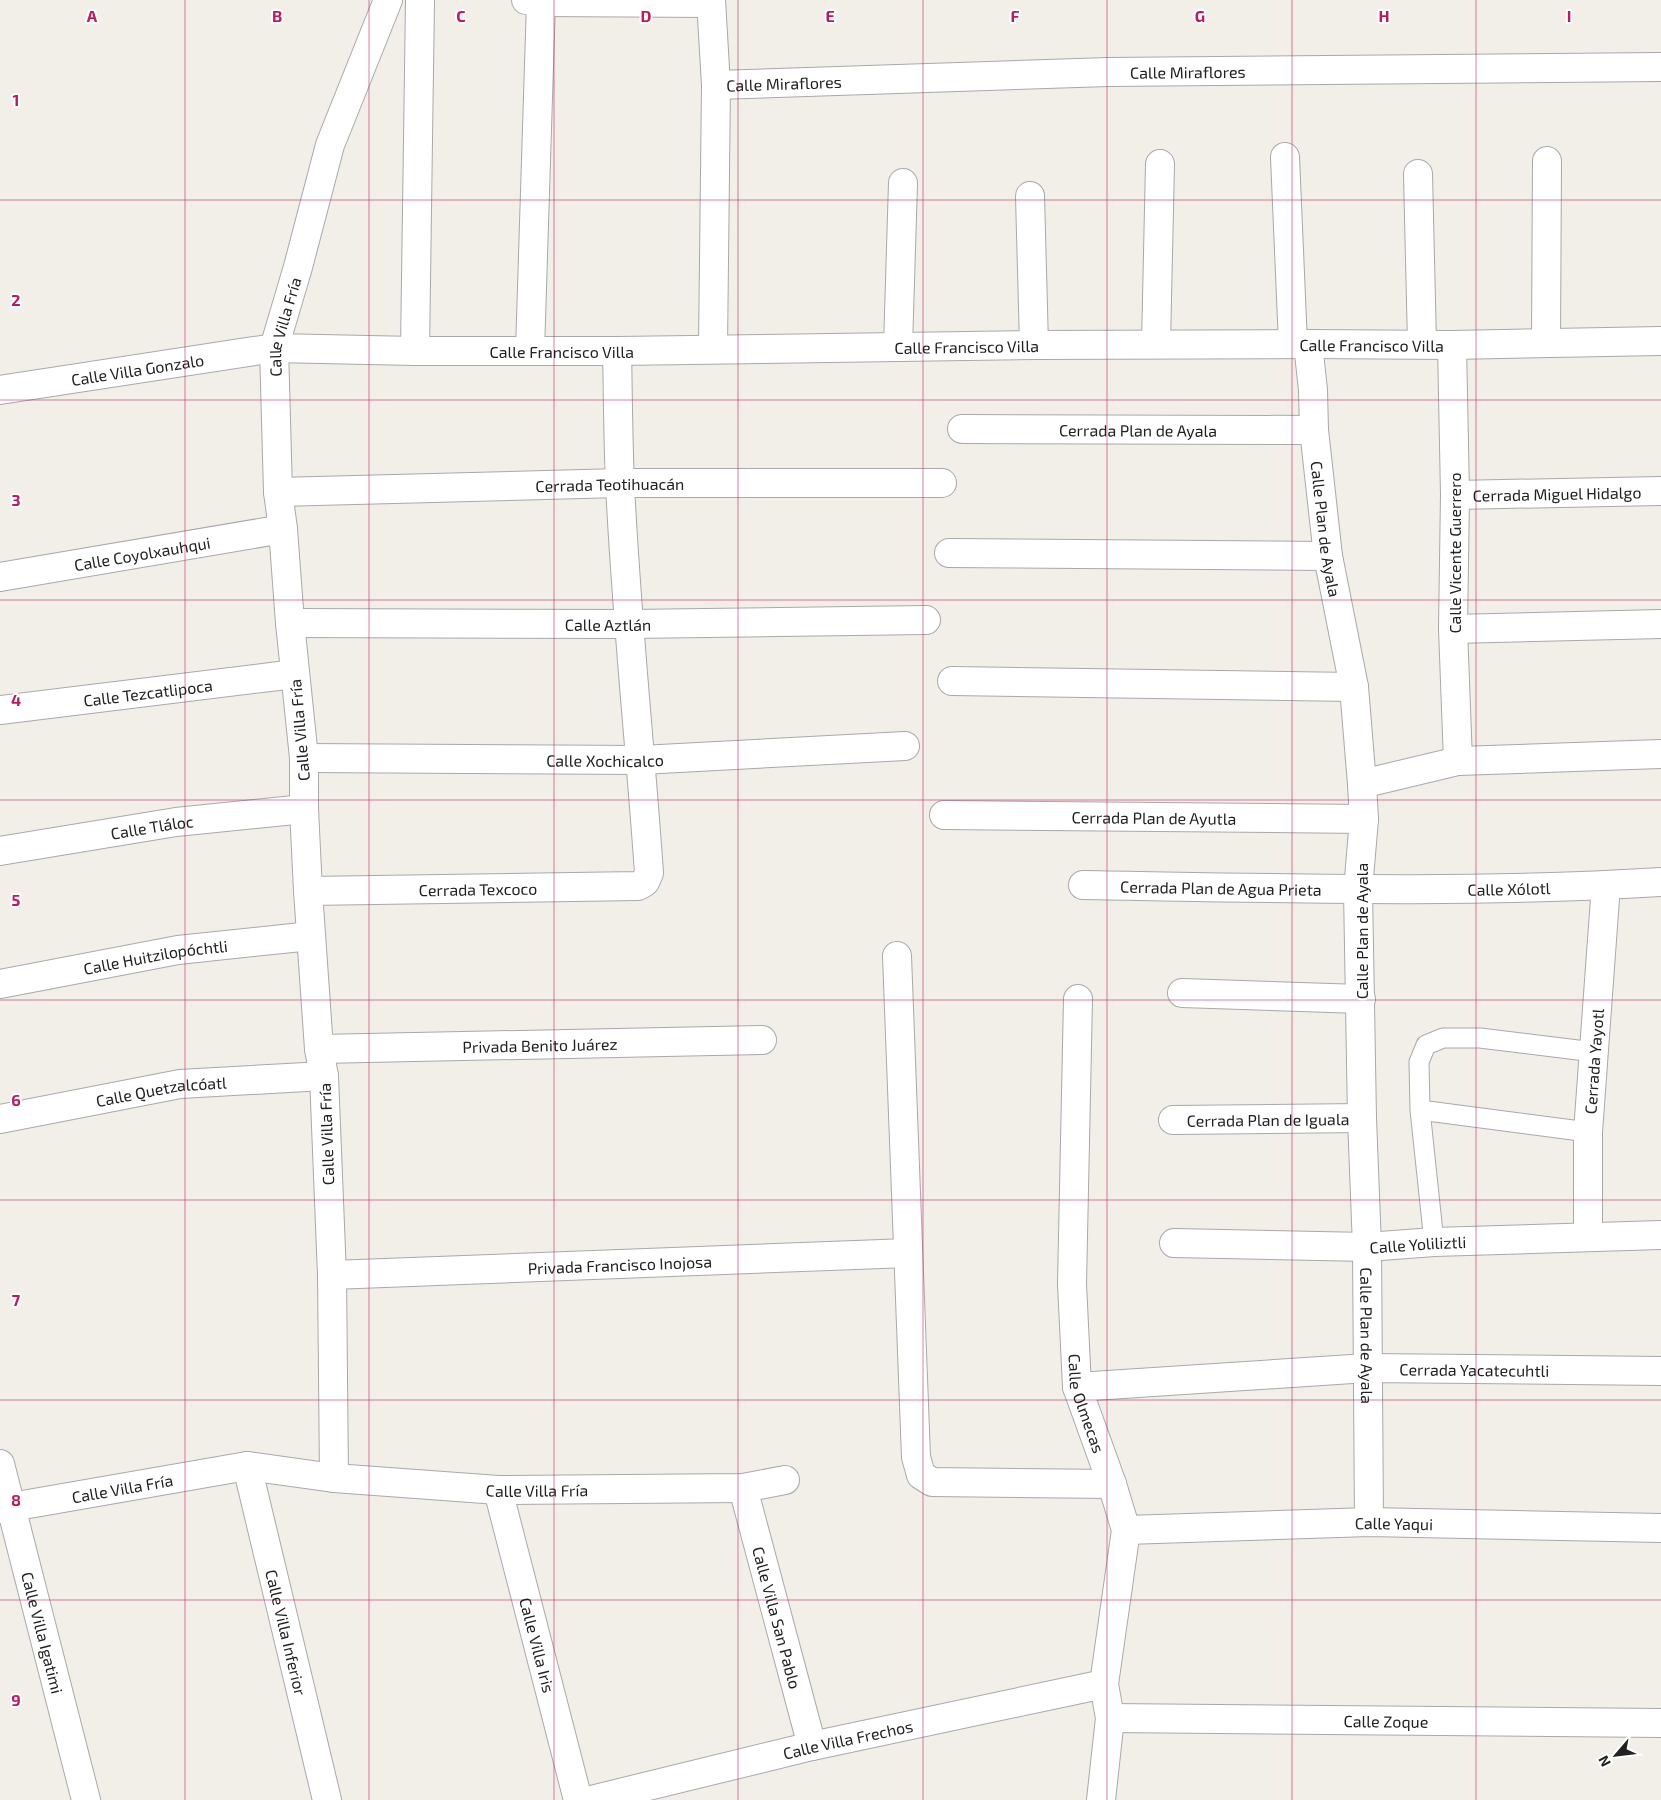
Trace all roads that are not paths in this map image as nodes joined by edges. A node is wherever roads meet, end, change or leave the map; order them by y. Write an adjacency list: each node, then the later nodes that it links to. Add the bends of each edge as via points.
1 (388, 0): 22 (street, Calle Villa Fría, via 330,145)
2 (420, 0): 24 (street)
3 (533, 1): 4 (street); 25 (street)
4 (599, 1): 5 (street)
5 (711, 2): 7 (street)
6 (1661, 67): 7 (street, Calle Miraflores, via 1108,72)
7 (716, 85): 23 (street)
8 (1285, 157): 17 (street, Calle Plan de Ayala)
9 (1547, 161): 15 (street)
10 (1160, 164): 16 (street)
11 (1418, 174): 18 (street)
12 (903, 183): 21 (street)
13 (1030, 196): 19 (street)
14 (1661, 341): 15 (street, Calle Francisco Villa)
15 (1546, 342): 20 (street, Calle Francisco Villa)
16 (1156, 344): 17 (street, Calle Francisco Villa); 19 (street, Calle Francisco Villa)
17 (1301, 344): 18 (street, Calle Francisco Villa); 29 (street, Calle Plan de Ayala, via 1313,390)
18 (1422, 344): 20 (street, Calle Francisco Villa)
19 (1034, 345): 21 (street, Calle Francisco Villa)
20 (1452, 345): 34 (street, Calle Vicente Guerrero)
21 (898, 347): 23 (street, Calle Francisco Villa)
22 (274, 348): 24 (street, Calle Francisco Villa); 27 (street, Calle Villa Gonzalo); 33 (street, Calle Villa Fría)
23 (713, 348): 26 (street, Calle Francisco Villa)
24 (415, 351): 25 (street, Calle Francisco Villa)
25 (530, 351): 26 (street, Calle Francisco Villa)
26 (616, 351): 30 (street)
27 (0, 390)
28 (962, 429): 29 (street, Cerrada Plan de Ayala)
29 (1314, 430): 37 (street, Calle Plan de Ayala)
30 (620, 483): 31 (street, Cerrada Teotihuacán); 33 (street, Cerrada Teotihuacán); 41 (street)
31 (942, 483)
32 (1661, 491): 34 (street, Cerrada Miguel Hidalgo)
33 (278, 492): 35 (street, Calle Villa Fría)
34 (1455, 495): 43 (street, Calle Vicente Guerrero)
35 (283, 529): 38 (street, Calle Coyolxauhqui); 40 (street, Calle Villa Fría)
36 (949, 552): 37 (street)
37 (1328, 556): 46 (street, Calle Plan de Ayala)
38 (0, 577)
39 (926, 620): 41 (street, Calle Aztlán)
40 (290, 623): 41 (street, Calle Aztlán); 44 (street, Calle Villa Fría)
41 (629, 624): 51 (street)
42 (1661, 624): 43 (street)
43 (1453, 629): 52 (street, Calle Vicente Guerrero)
44 (295, 674): 47 (street, Calle Tezcatlipoca); 50 (street, Calle Villa Fría)
45 (952, 680): 46 (street)
46 (1354, 687): 53 (street, Calle Plan de Ayala)
47 (0, 710)
48 (905, 746): 51 (street, Calle Xochicalco)
49 (1661, 754): 52 (street)
50 (304, 758): 51 (street, Calle Xochicalco); 54 (street, Calle Villa Fría)
51 (641, 760): 62 (street, Cerrada Texcoco, via 649,873 645,882 638,886)
52 (1458, 761): 53 (street)
53 (1362, 784): 56 (street, Calle Plan de Ayala)
54 (304, 809): 57 (street, Calle Tláloc, via 176,822); 62 (street, Calle Villa Fría)
55 (944, 815): 56 (street, Cerrada Plan de Ayutla)
56 (1364, 819): 61 (street, Calle Plan de Ayala)
57 (0, 850)
58 (1661, 882): 60 (street, Calle Xólotl)
59 (1083, 885): 61 (street, Cerrada Plan de Agua Prieta)
60 (1606, 885): 61 (street, Calle Xólotl); 71 (street, Cerrada Yayotl)
61 (1358, 890): 68 (street, Calle Plan de Ayala)
62 (308, 891): 63 (street, Calle Villa Fría)
63 (311, 936): 65 (street, Calle Huitzilopóchtli, via 178,950); 70 (street, Calle Villa Fría)
64 (897, 956): 83 (street)
65 (0, 984)
66 (1182, 993): 68 (street)
67 (1078, 999): 87 (street, Calle Olmecas, via 1072,1284)
68 (1361, 1000): 74 (street, Calle Plan de Ayala)
69 (762, 1040): 70 (street, Privada Benito Juárez)
70 (319, 1049): 72 (street, Calle Villa Fría)
71 (1594, 1052): 73 (lane, via 1480,1038 1443,1038 1426,1045 1419,1062); 77 (street, Cerrada Yayotl)
72 (324, 1076): 75 (street, Calle Quetzalcóatl, via 180,1084); 84 (street, Calle Villa Fría)
73 (1420, 1110): 77 (lane); 80 (lane)
74 (1362, 1118): 76 (street, Cerrada Plan de Iguala); 82 (street, Calle Plan de Ayala)
75 (0, 1119)
76 (1173, 1120)
77 (1588, 1132): 79 (street, Cerrada Yayotl)
78 (1661, 1235): 79 (street, Calle Yoliliztli)
79 (1588, 1237): 80 (street, Calle Yoliliztli)
80 (1434, 1242): 82 (street, Calle Yoliliztli)
81 (1174, 1243): 82 (street, Calle Yoliliztli)
82 (1367, 1247): 85 (street, Calle Plan de Ayala)
83 (908, 1253): 84 (street, Privada Francisco Inojosa); 92 (street, via 916,1457 921,1475 932,1482)
84 (332, 1275): 90 (street, Calle Villa Fría)
85 (1367, 1368): 86 (street, Cerrada Yacatecuhtli); 87 (street, Cerrada Yacatecuhtli); 96 (street, Calle Plan de Ayala)
86 (1661, 1370)
87 (1078, 1387): 92 (street, Calle Olmecas)
88 (0, 1464): 95 (street, Calle Villa Igatimi)
89 (247, 1466): 90 (street, Calle Villa Fría); 95 (street, Calle Villa Fría); 104 (street, Calle Villa Inferior)
90 (334, 1478): 94 (street, Calle Villa Fría)
91 (785, 1480): 93 (street, Calle Villa Fría)
92 (1112, 1484): 98 (street, Calle Olmecas)
93 (743, 1488): 94 (street, Calle Villa Fría); 102 (street, Calle Villa San Pablo)
94 (498, 1490): 105 (street, Calle Villa Iris)
95 (6, 1508): 103 (street, Calle Villa Igatimi)
96 (1369, 1522): 97 (street, Calle Yaqui); 98 (street, Calle Yaqui)
97 (1661, 1528)
98 (1126, 1530): 99 (street, Calle Olmecas)
99 (1104, 1684): 100 (street, Calle Olmecas); 102 (street, Calle Villa Frechos)
100 (1110, 1718): 101 (street, Calle Zoque); 107 (street, Calle Olmecas)
101 (1661, 1724)
102 (812, 1746): 106 (street, Calle Villa Frechos)
103 (86, 1800)
104 (327, 1800)
105 (578, 1800)
106 (591, 1800)
107 (1101, 1800)

